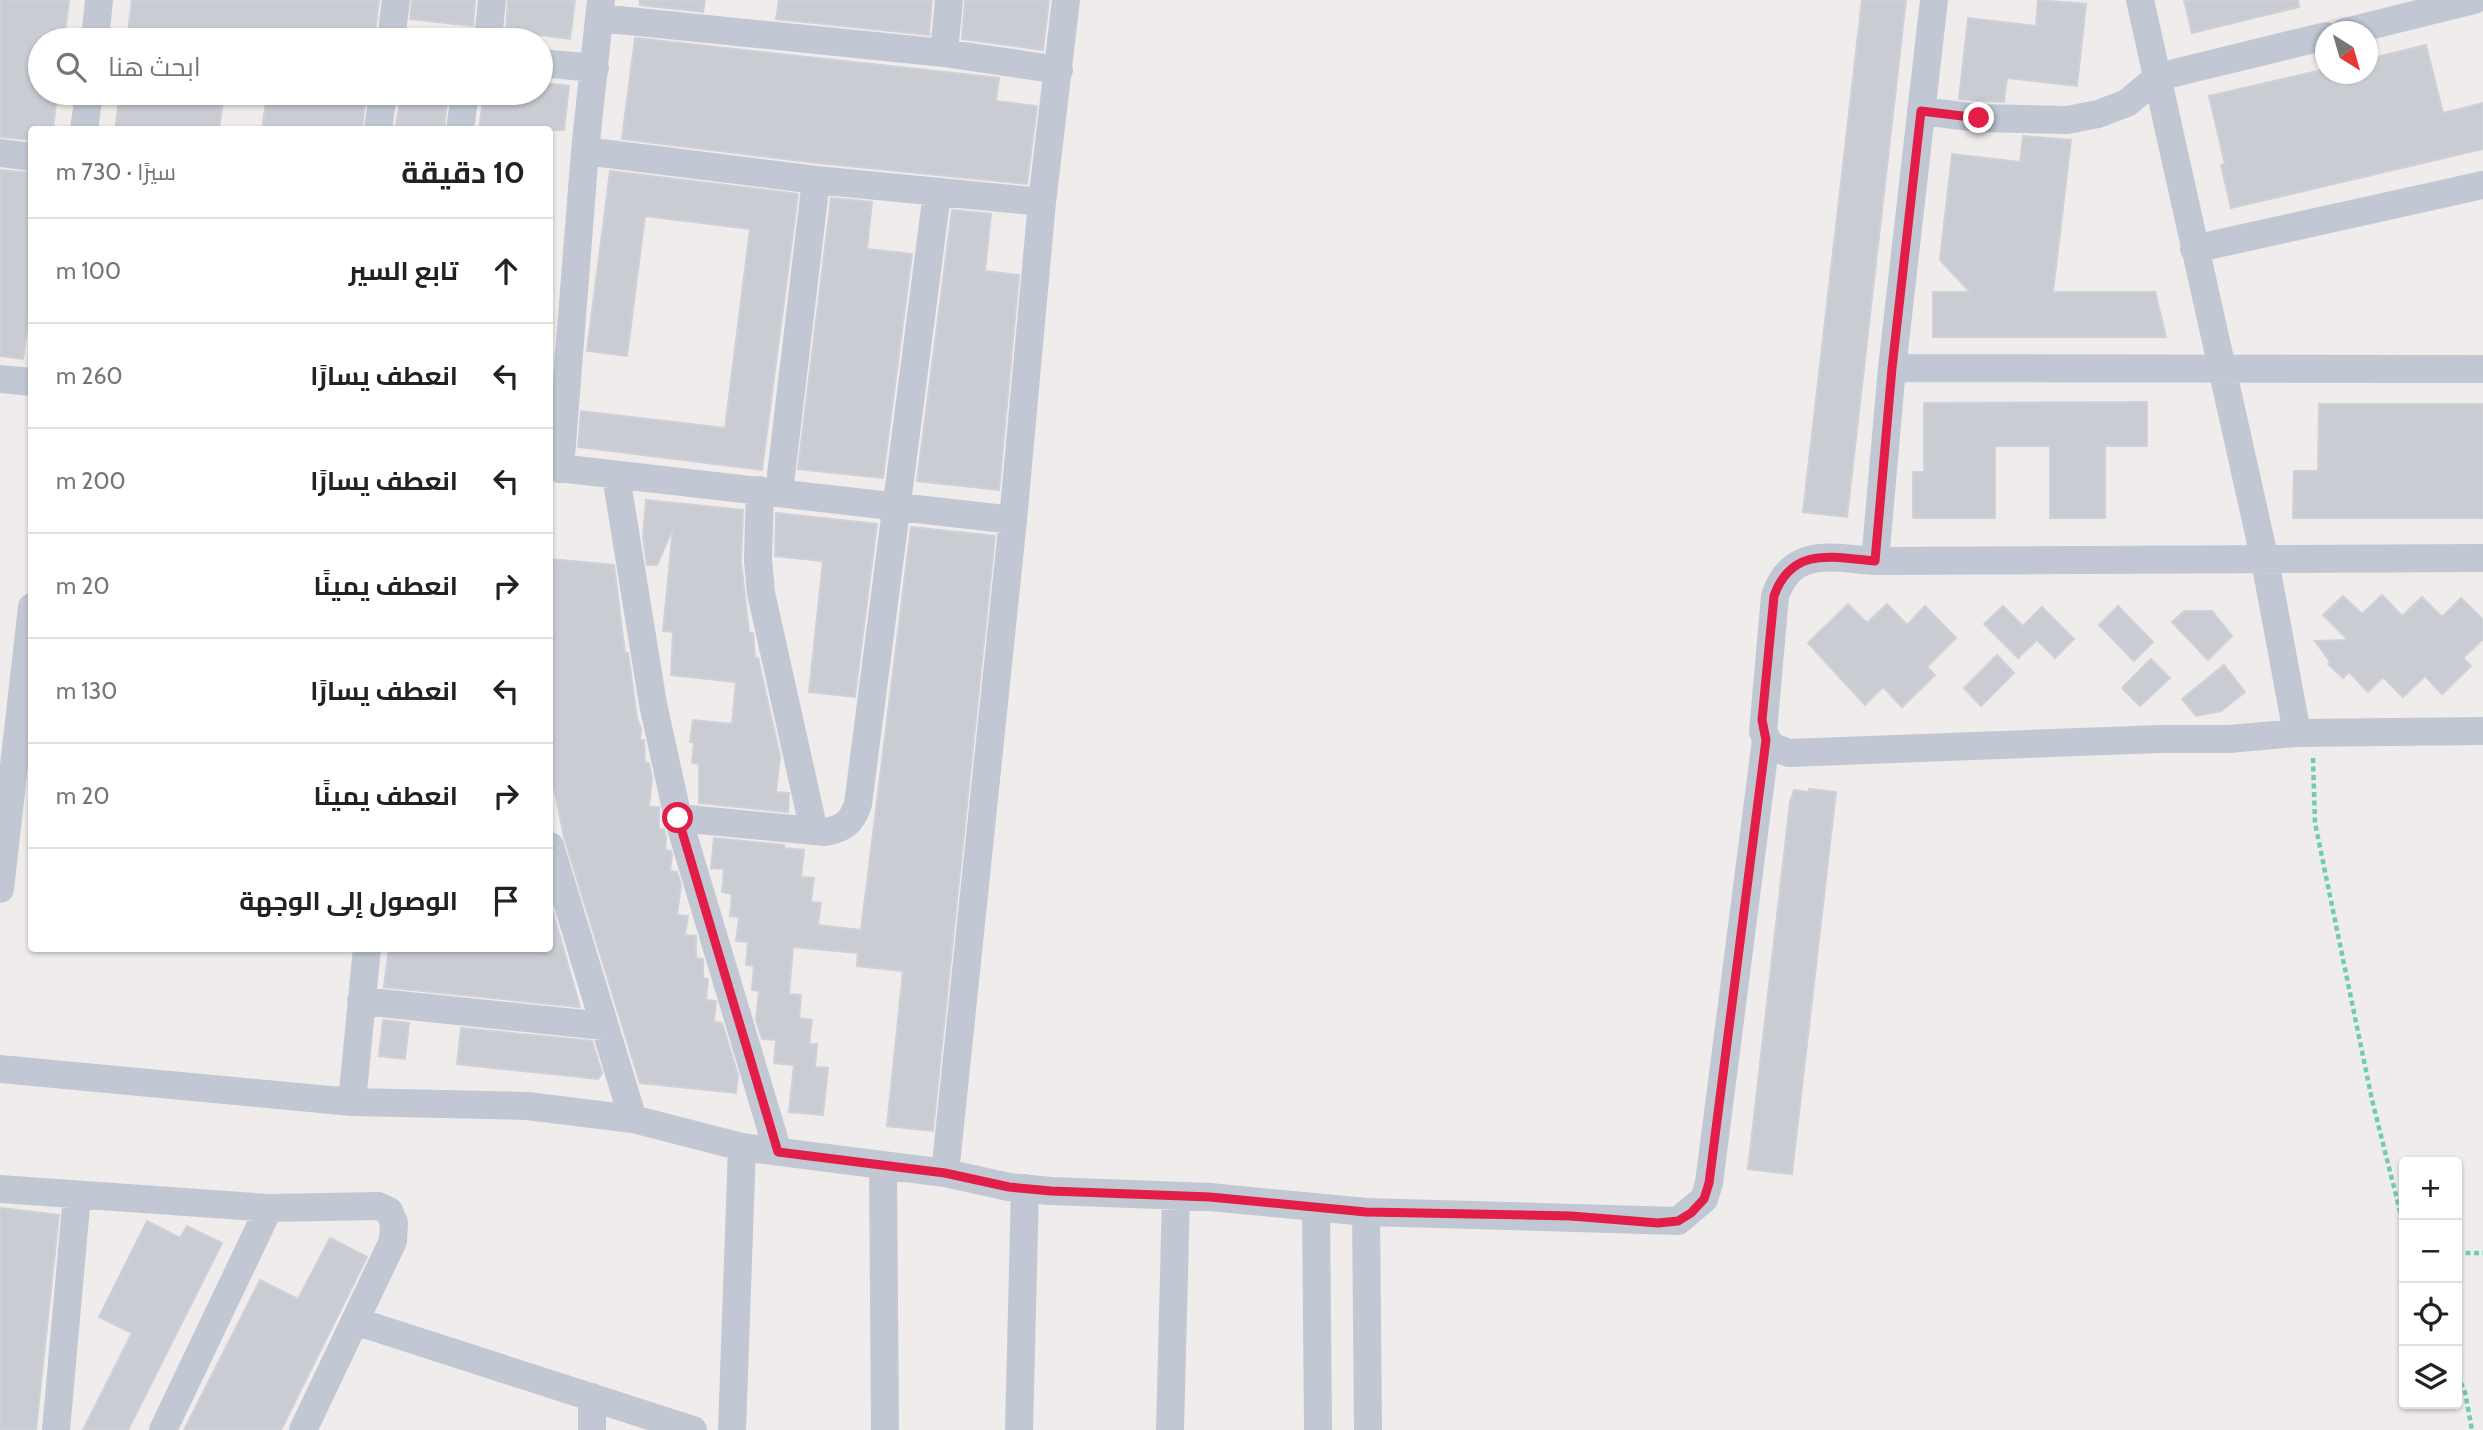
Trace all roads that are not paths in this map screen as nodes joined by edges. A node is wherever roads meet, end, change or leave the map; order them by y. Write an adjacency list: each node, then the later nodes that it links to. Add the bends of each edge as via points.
1 (99, 0): 11 (street)
2 (396, 0): 12 (street)
3 (492, 0): 13 (street)
4 (949, 0): 15 (street)
5 (1066, 0): 18 (street)
6 (1934, 0): 23 (street)
7 (2140, 0): 19 (street)
8 (2474, 0): 10 (street)
9 (600, 9): 15 (street); 17 (street)
10 (2378, 24)
11 (96, 28)
12 (392, 28)
13 (489, 28)
14 (2315, 39): 19 (street)
15 (944, 52): 18 (street)
16 (553, 64): 17 (street)
17 (595, 68): 27 (street)
18 (1059, 70): 33 (street)
19 (2158, 77): 23 (street, via 2127,103 2067,120); 34 (street)
20 (88, 105): 24 (street)
21 (381, 105): 25 (street)
22 (463, 105): 26 (street)
23 (1921, 111): 35 (street)
24 (85, 126)
25 (379, 126)
26 (461, 126)
27 (585, 151): 30 (street); 40 (street)
28 (0, 153): 29 (street)
29 (28, 156)
30 (816, 180): 32 (street); 42 (street)
31 (2483, 185): 34 (street)
32 (937, 193): 33 (street); 43 (street)
33 (1042, 202): 44 (street)
34 (2194, 249): 36 (street)
35 (1892, 368): 36 (street); 46 (street)
36 (2221, 369): 37 (street); 47 (street)
37 (2483, 369)
38 (0, 379): 39 (street)
39 (28, 382)
40 (555, 468): 41 (street)
41 (616, 476): 42 (street); 53 (street, via 653,704)
42 (769, 491): 43 (street); 54 (street, via 758,560 761,593)
43 (897, 506): 44 (street); 54 (street, via 858,804 844,826)
44 (1013, 520): 66 (street)
45 (2483, 558): 47 (street)
46 (1875, 561): 47 (street); 52 (street, via 1817,556 1781,578 1774,596 1762,720)
47 (2265, 561): 51 (street)
48 (28, 673): 49 (street)
49 (26, 706): 56 (street)
50 (2483, 731): 51 (street)
51 (2308, 733): 52 (street, via 1801,755 1778,750)
52 (1766, 740): 73 (street, via 1704,1199 1678,1221 1658,1223 1571,1216)
53 (678, 818): 54 (street); 64 (street)
54 (814, 831)
55 (553, 856): 59 (street)
56 (0, 889)
57 (367, 952): 58 (street)
58 (361, 1001): 59 (street); 61 (street)
59 (604, 1026): 62 (street)
60 (0, 1069): 61 (street)
61 (352, 1102): 62 (street, via 527,1106)
62 (633, 1119): 63 (street)
63 (742, 1147): 64 (street); 81 (street)
64 (778, 1152): 65 (street)
65 (883, 1166): 66 (street); 82 (street)
66 (945, 1173): 67 (street)
67 (1025, 1188): 70 (street); 83 (street)
68 (0, 1189): 69 (street)
69 (77, 1195): 71 (street); 76 (street)
70 (1176, 1196): 72 (street); 84 (street)
71 (270, 1208): 74 (street, via 377,1206 391,1215 393,1241); 77 (street)
72 (1317, 1208): 73 (street); 85 (street)
73 (1366, 1212): 86 (street)
74 (355, 1321): 75 (street); 78 (street)
75 (592, 1397): 79 (street); 80 (street)
76 (56, 1430)
77 (163, 1430)
78 (303, 1430)
79 (592, 1430)
80 (693, 1430)
81 (732, 1430)
82 (885, 1430)
83 (1019, 1430)
84 (1170, 1430)
85 (1318, 1430)
86 (1368, 1430)

